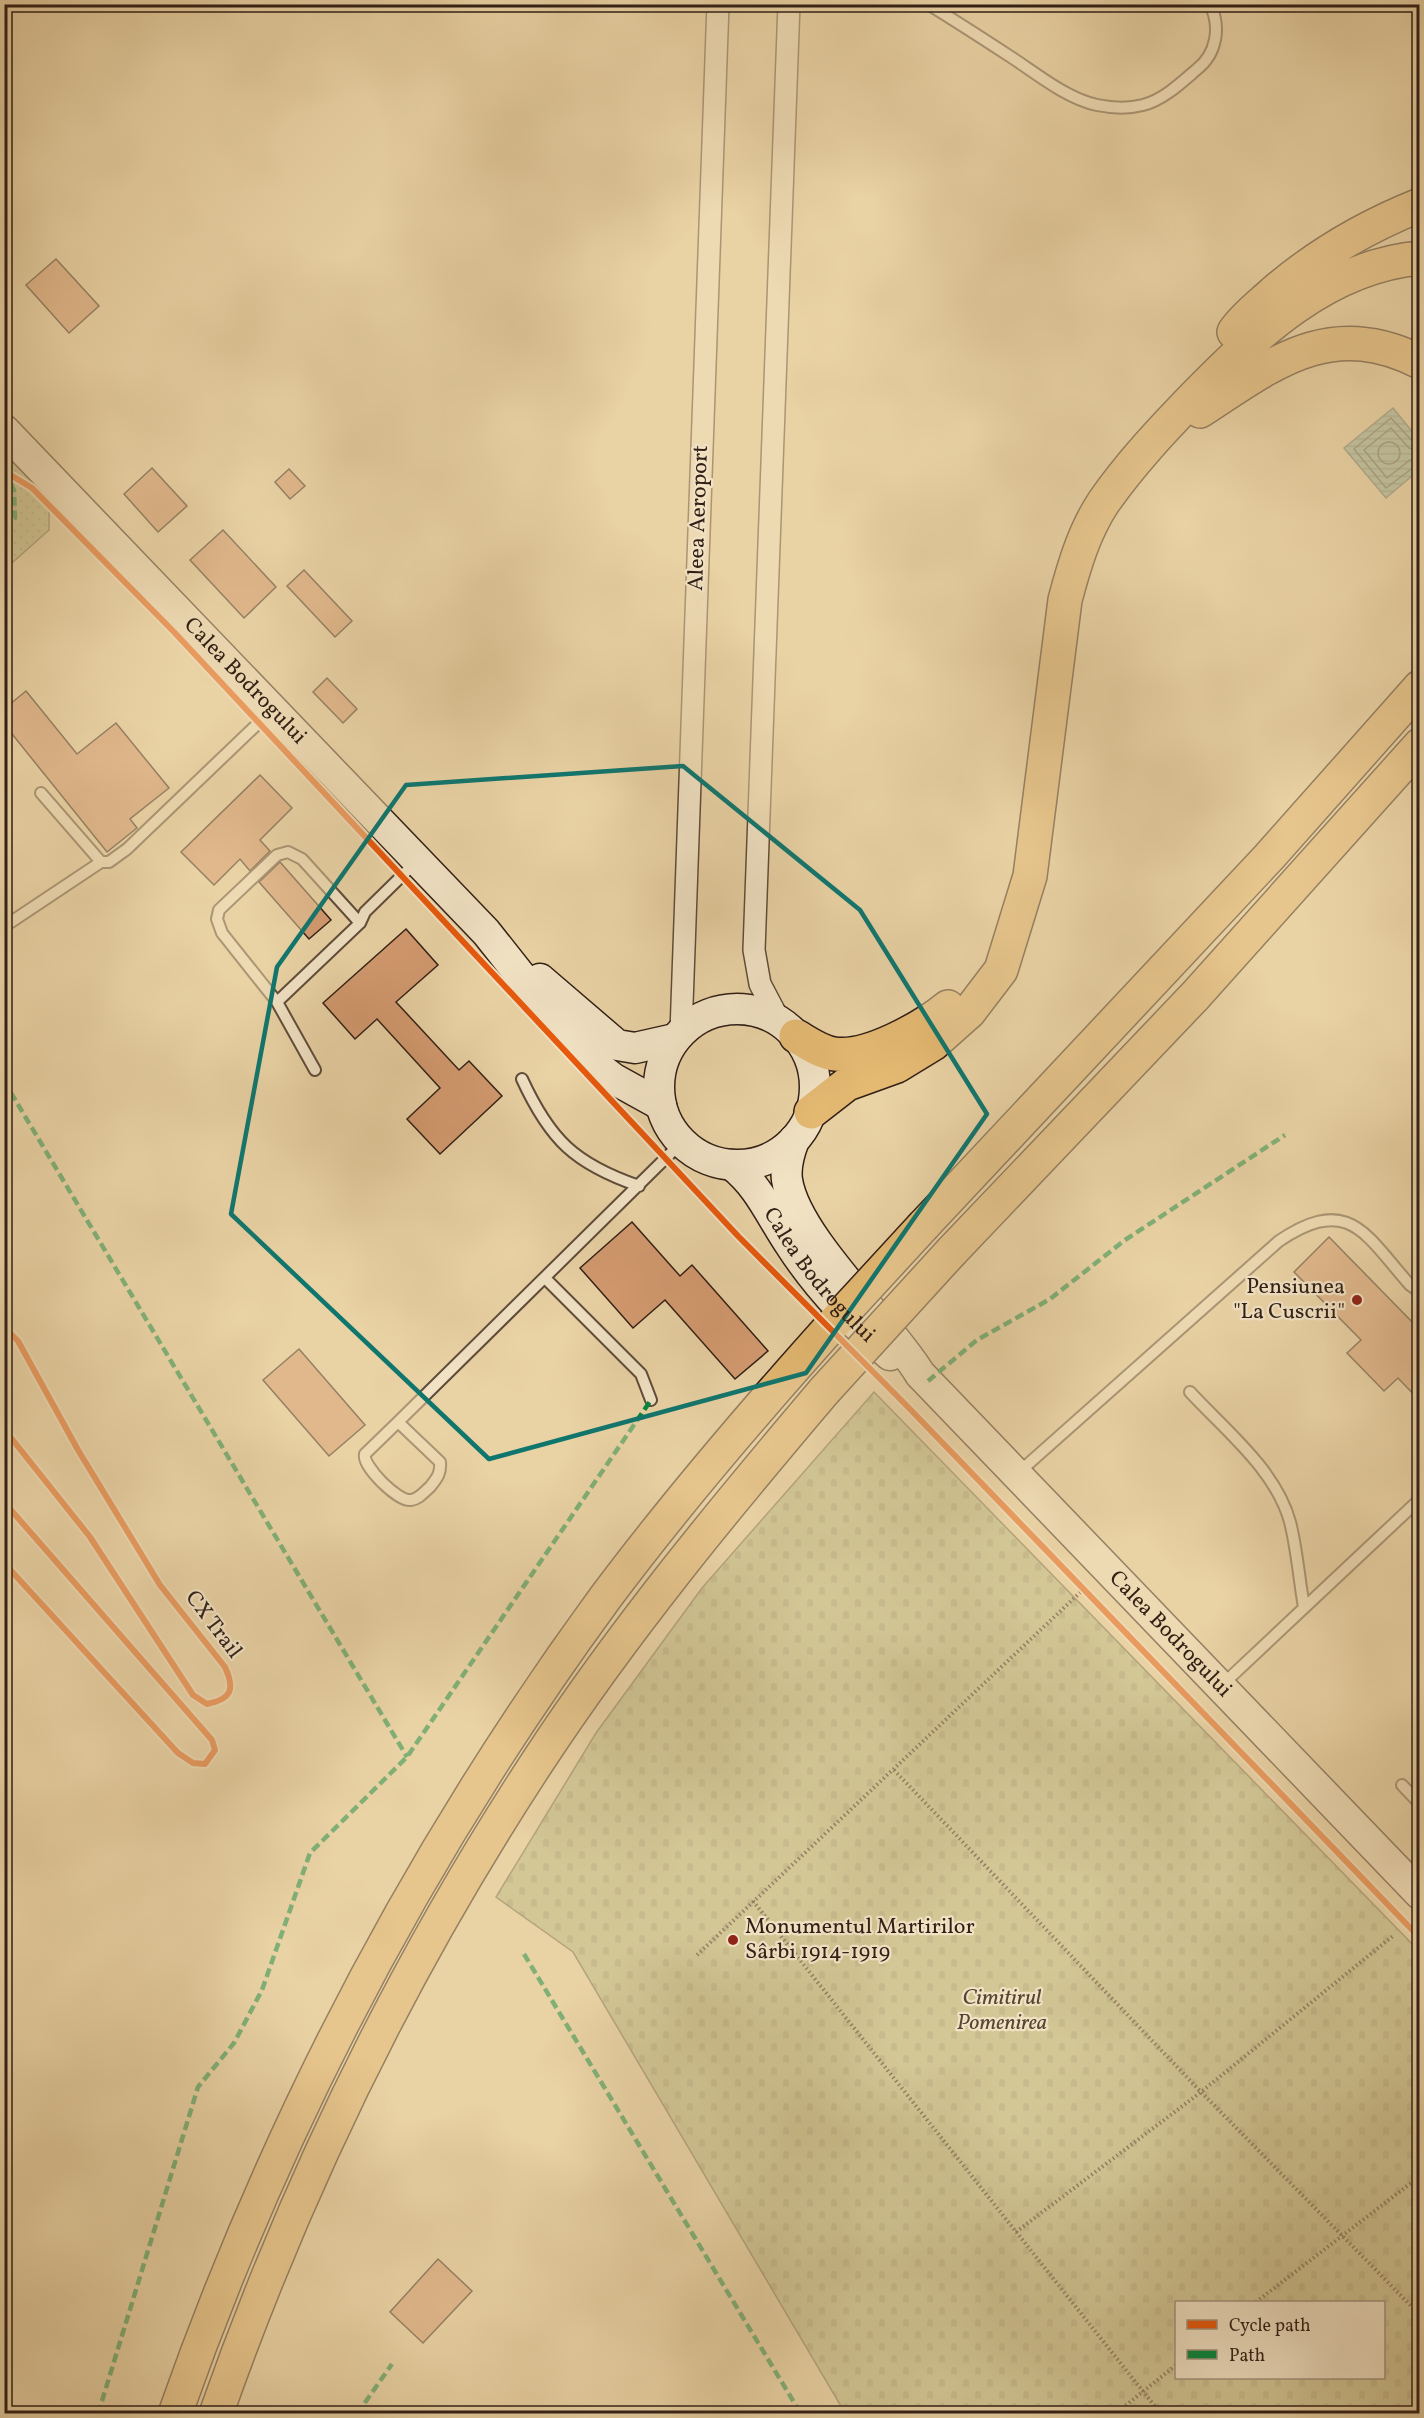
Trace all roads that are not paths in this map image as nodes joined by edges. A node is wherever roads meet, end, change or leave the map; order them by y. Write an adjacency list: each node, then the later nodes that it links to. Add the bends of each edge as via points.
1 (718, 4): 23 (street, Aleea Aeroport)
2 (789, 4): 22 (street, via 754,950 760,984)
3 (928, 4): 4 (lane, via 1053,85 1095,105 1120,108 1144,105 1172,90 1201,67 1217,33 1216,16)
4 (1210, 4)
5 (1419, 205): 8 (highway, via 1375,223 1301,269 1236,328)
6 (1419, 258): 8 (highway, via 1366,270 1313,295 1249,343)
7 (1419, 362): 10 (highway, via 1376,347 1349,344 1309,348 1259,371)
8 (1193, 398): 10 (highway)
9 (4, 430): 12 (main road, Calea Bodrogului)
10 (1153, 441): 18 (highway, via 1103,503 1076,561 1057,650 1030,876)
11 (1415, 689): 45 (highway, bridge, via 1176,958 795,1367 666,1519 606,1597 510,1735 430,1862 345,2016 222,2285)
12 (273, 710): 15 (main road, Calea Bodrogului); 16 (lane, via 127,849 109,862)
13 (1419, 745): 46 (highway, bridge, via 1202,987 825,1390 703,1535 636,1622 539,1760 462,1884 377,2036 269,2272)
14 (41, 793): 16 (lane)
15 (417, 861): 19 (lane, via 365,912); 20 (main road, Calea Bodrogului)
16 (101, 862): 17 (lane)
17 (11, 922)
18 (1016, 922): 22 (highway, via 972,986 919,1027 875,1047 841,1054 820,1050); 27 (highway, via 1001,970 961,1020 917,1055 847,1084)
19 (360, 923): 21 (lane); 21 (lane, via 302,859 288,852 277,855 219,910 217,919 222,933)
20 (486, 932): 23 (main road, Calea Bodrogului, via 617,1045 636,1048); 26 (main road, Calea Bodrogului, via 593,1063)
21 (277, 1002): 24 (lane)
22 (788, 1029): 23 (main road, Calea Bodrogului, via 754,1011 728,1009 703,1016); 27 (main road, Calea Bodrogului, via 813,1068 815,1093)
23 (678, 1036): 26 (main road, Calea Bodrogului, via 660,1069)
24 (315, 1070)
25 (522, 1079): 31 (lane, via 538,1113 560,1141 587,1164)
26 (661, 1105): 29 (main road, Calea Bodrogului, via 669,1126)
27 (811, 1112): 28 (main road, Calea Bodrogului)
28 (794, 1140): 30 (main road, Calea Bodrogului, via 762,1161); 34 (main road, Calea Bodrogului, via 786,1169 799,1210 838,1268 900,1342)
29 (682, 1142): 30 (main road, Calea Bodrogului, via 703,1157); 31 (lane)
30 (732, 1165): 34 (main road, Calea Bodrogului, via 754,1185 789,1245 823,1288 889,1354)
31 (639, 1186): 32 (lane)
32 (546, 1279): 36 (lane, via 641,1374); 37 (lane)
33 (1419, 1292): 38 (lane, via 1355,1226 1331,1219 1300,1227 1279,1241)
34 (920, 1374): 38 (main road, Calea Bodrogului)
35 (1190, 1392): 40 (lane, via 1267,1475 1279,1495 1289,1521)
36 (651, 1400)
37 (398, 1422): 37 (lane, via 363,1459 401,1499 410,1501 420,1497 438,1478 440,1462)
38 (1016, 1475): 41 (main road, Calea Bodrogului)
39 (1419, 1499): 40 (lane)
40 (1304, 1608): 41 (lane)
41 (1220, 1687): 44 (main road, Calea Bodrogului)
42 (1402, 1785): 43 (lane)
43 (1419, 1804)
44 (1419, 1894)
45 (175, 2414)
46 (216, 2414)

